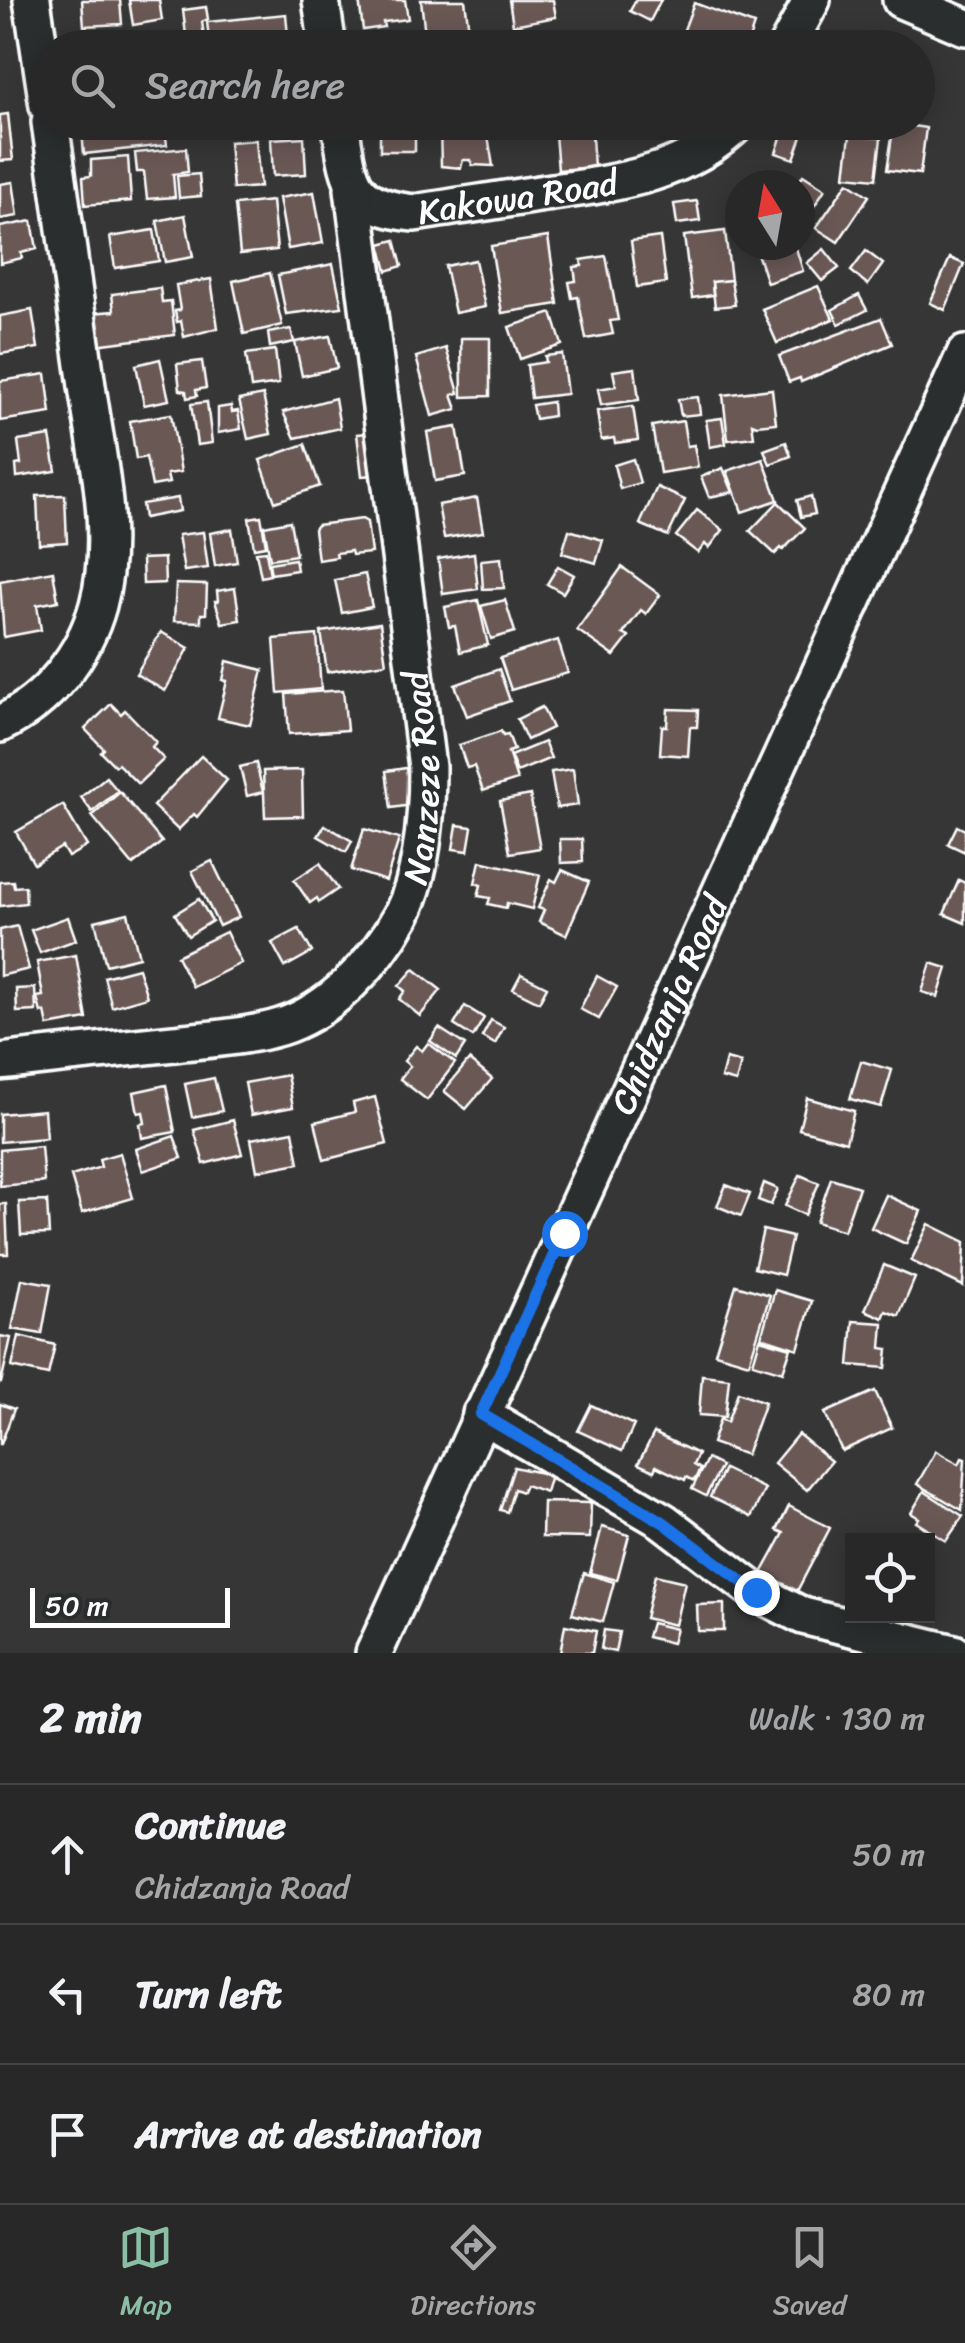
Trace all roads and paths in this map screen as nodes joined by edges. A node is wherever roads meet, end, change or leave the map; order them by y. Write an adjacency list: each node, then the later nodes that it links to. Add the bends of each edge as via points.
1 (32, 0): 6 (street)
2 (321, 0): 7 (street)
3 (901, 0): 5 (street)
4 (813, 2): 8 (street)
5 (965, 27)
6 (37, 30)
7 (325, 30)
8 (797, 30)
9 (53, 140): 14 (street, via 102,487 105,572 78,652 41,698)
10 (344, 140): 12 (street)
11 (721, 140): 12 (street, Kakowa Road, via 664,171 611,184 414,213 369,202)
12 (353, 188): 15 (street, Nanzeze Road, via 427,767 427,814 402,914 343,989 280,1026)
13 (965, 354): 16 (street, Chidzanja Road)
14 (0, 724)
15 (0, 1062)
16 (481, 1414): 17 (street, Chidzanja Road); 18 (street, via 663,1522 756,1592 803,1616)
17 (374, 1653)
18 (954, 1653)

